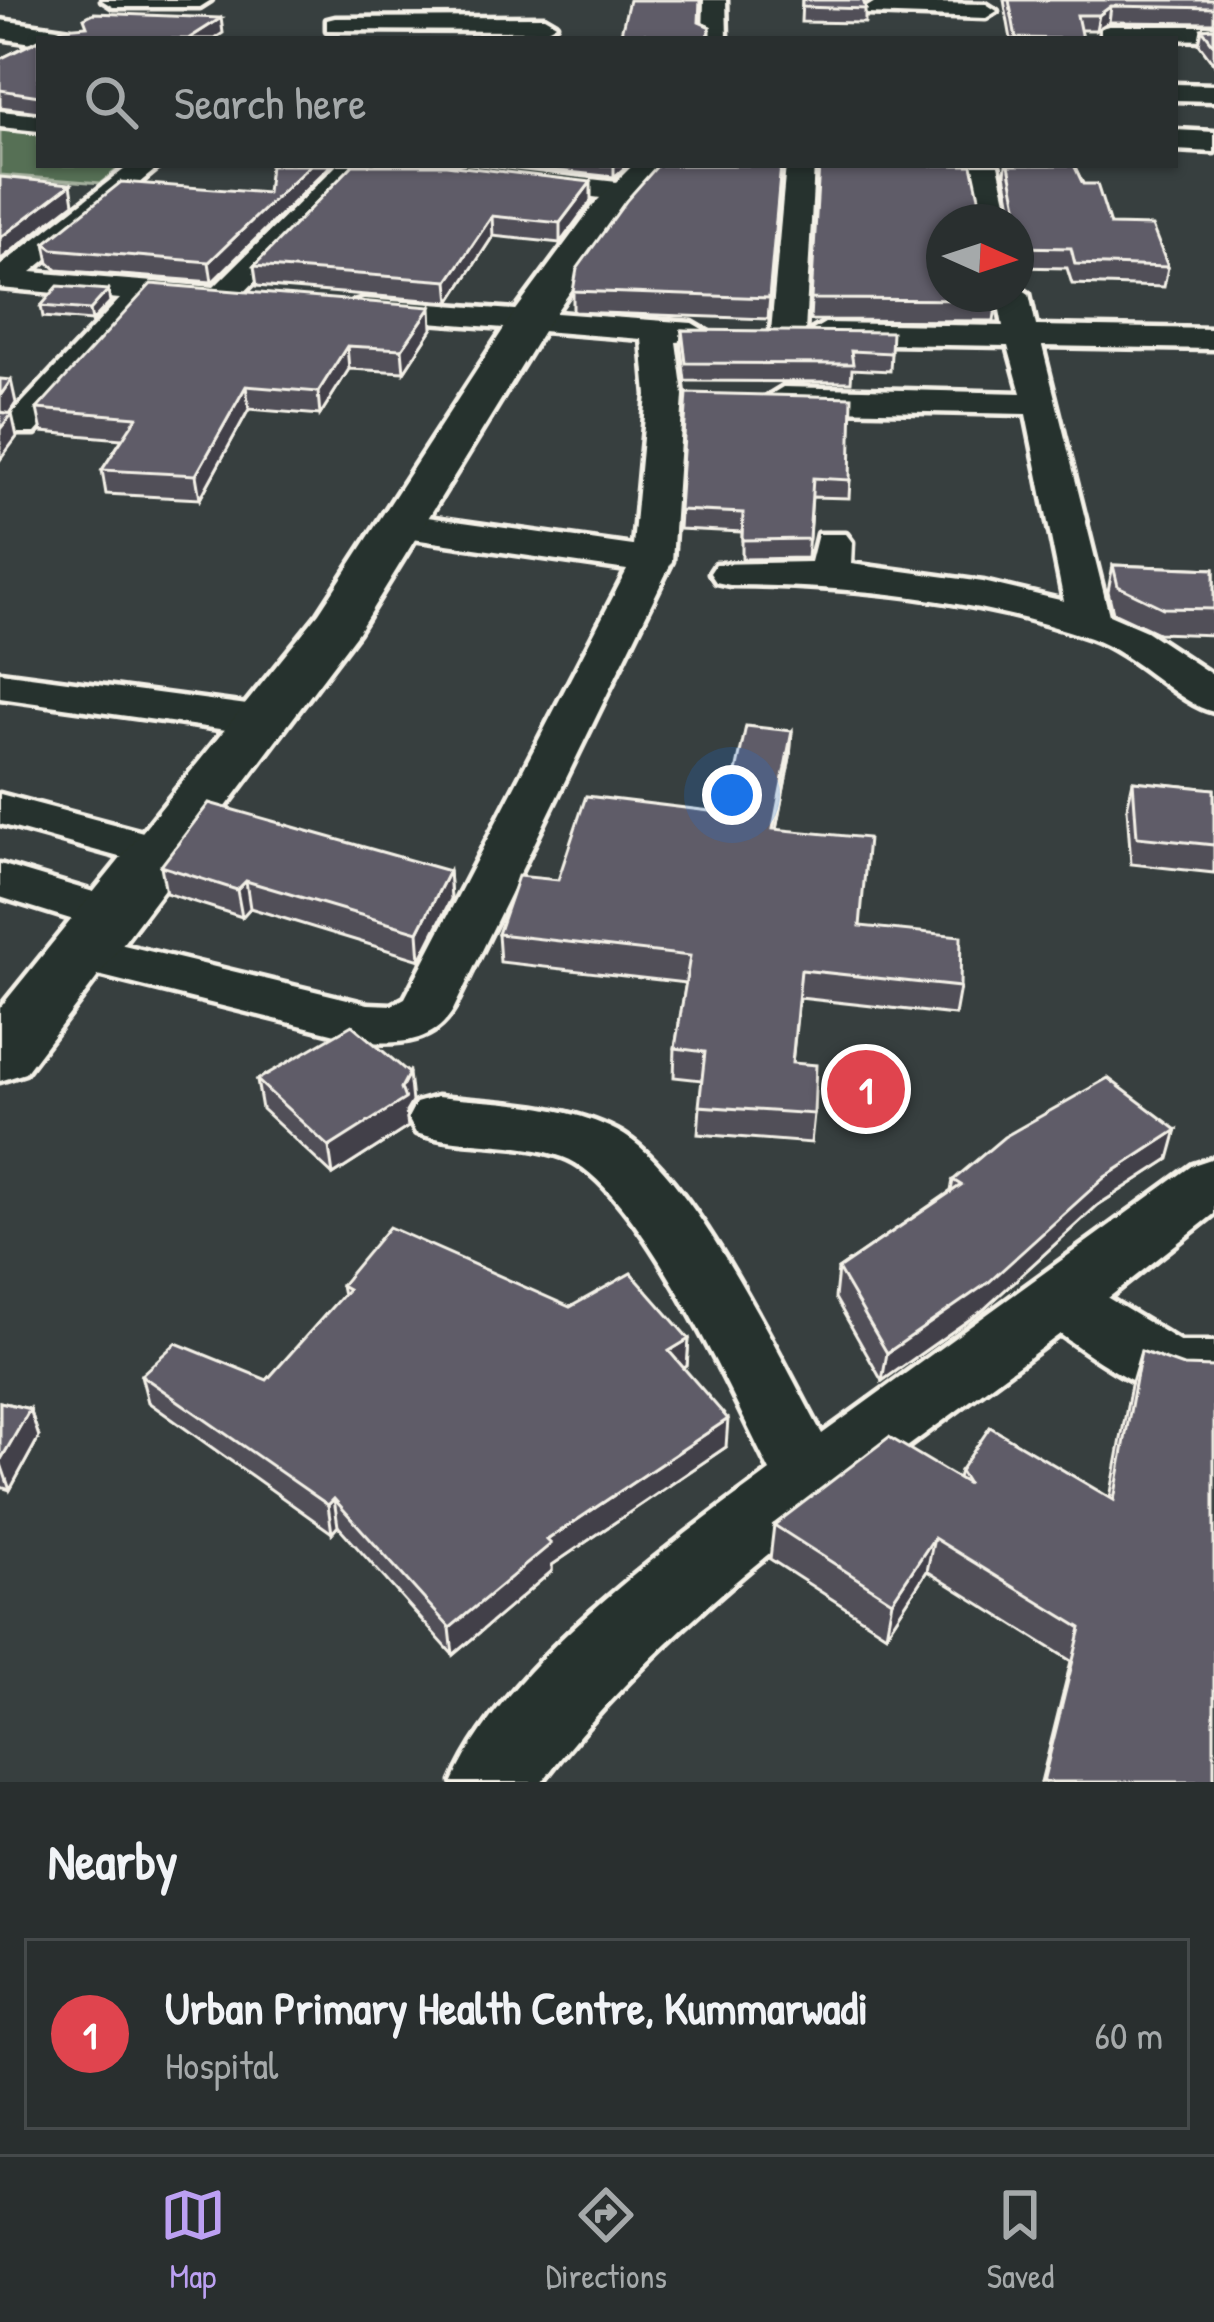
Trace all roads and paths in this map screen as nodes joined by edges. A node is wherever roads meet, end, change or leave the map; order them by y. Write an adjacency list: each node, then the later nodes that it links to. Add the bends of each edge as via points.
1 (113, 0): 2 (street)
2 (200, 0)
3 (324, 0): 10 (street)
4 (715, 0): 13 (street)
5 (874, 4): 6 (street); 14 (street)
6 (986, 11)
7 (545, 21): 10 (street)
8 (0, 29): 12 (main road)
9 (1106, 30): 11 (street)
10 (332, 32)
11 (1214, 33)
12 (50, 36)
13 (715, 36)
14 (880, 36)
15 (1178, 92): 16 (street)
16 (1214, 93)
17 (0, 119): 18 (street)
18 (36, 123)
19 (1178, 140): 20 (main road)
20 (1214, 142)
21 (143, 168): 28 (street)
22 (350, 168): 32 (street)
23 (450, 168): 26 (street)
24 (800, 168): 37 (street)
25 (985, 168): 29 (street)
26 (639, 178): 36 (street)
27 (67, 189): 28 (street)
28 (112, 192): 30 (street)
29 (992, 204)
30 (2, 279): 31 (street)
31 (144, 292): 32 (street); 43 (street)
32 (222, 297): 33 (street)
33 (269, 301)
34 (340, 307): 36 (street)
35 (1017, 312): 39 (street)
36 (528, 322): 38 (street); 44 (street)
37 (788, 332): 38 (street); 39 (street)
38 (658, 333): 45 (street, via 676,395)
39 (1022, 335): 40 (street); 42 (street)
40 (1214, 338)
41 (759, 397): 42 (street)
42 (1042, 404): 47 (street)
43 (22, 425)
44 (399, 525): 45 (street); 50 (street, via 340,621)
45 (652, 561): 54 (street, via 426,1010 401,1025 368,1023)
46 (730, 573): 47 (street, via 831,558 1013,598)
47 (1090, 625): 49 (street, via 1147,645)
48 (0, 685): 50 (street)
49 (1214, 699)
50 (262, 721): 52 (street)
51 (0, 808): 52 (street)
52 (159, 852): 54 (street)
53 (0, 880): 54 (street)
54 (97, 934): 55 (street)
55 (0, 1056)
56 (437, 1118): 60 (street, via 561,1135 626,1165)
57 (1214, 1180): 58 (street)
58 (1060, 1300): 59 (street, via 1176,1371); 60 (street)
59 (1214, 1370)
60 (811, 1480): 61 (street, via 626,1630 536,1723)
61 (493, 1782)

